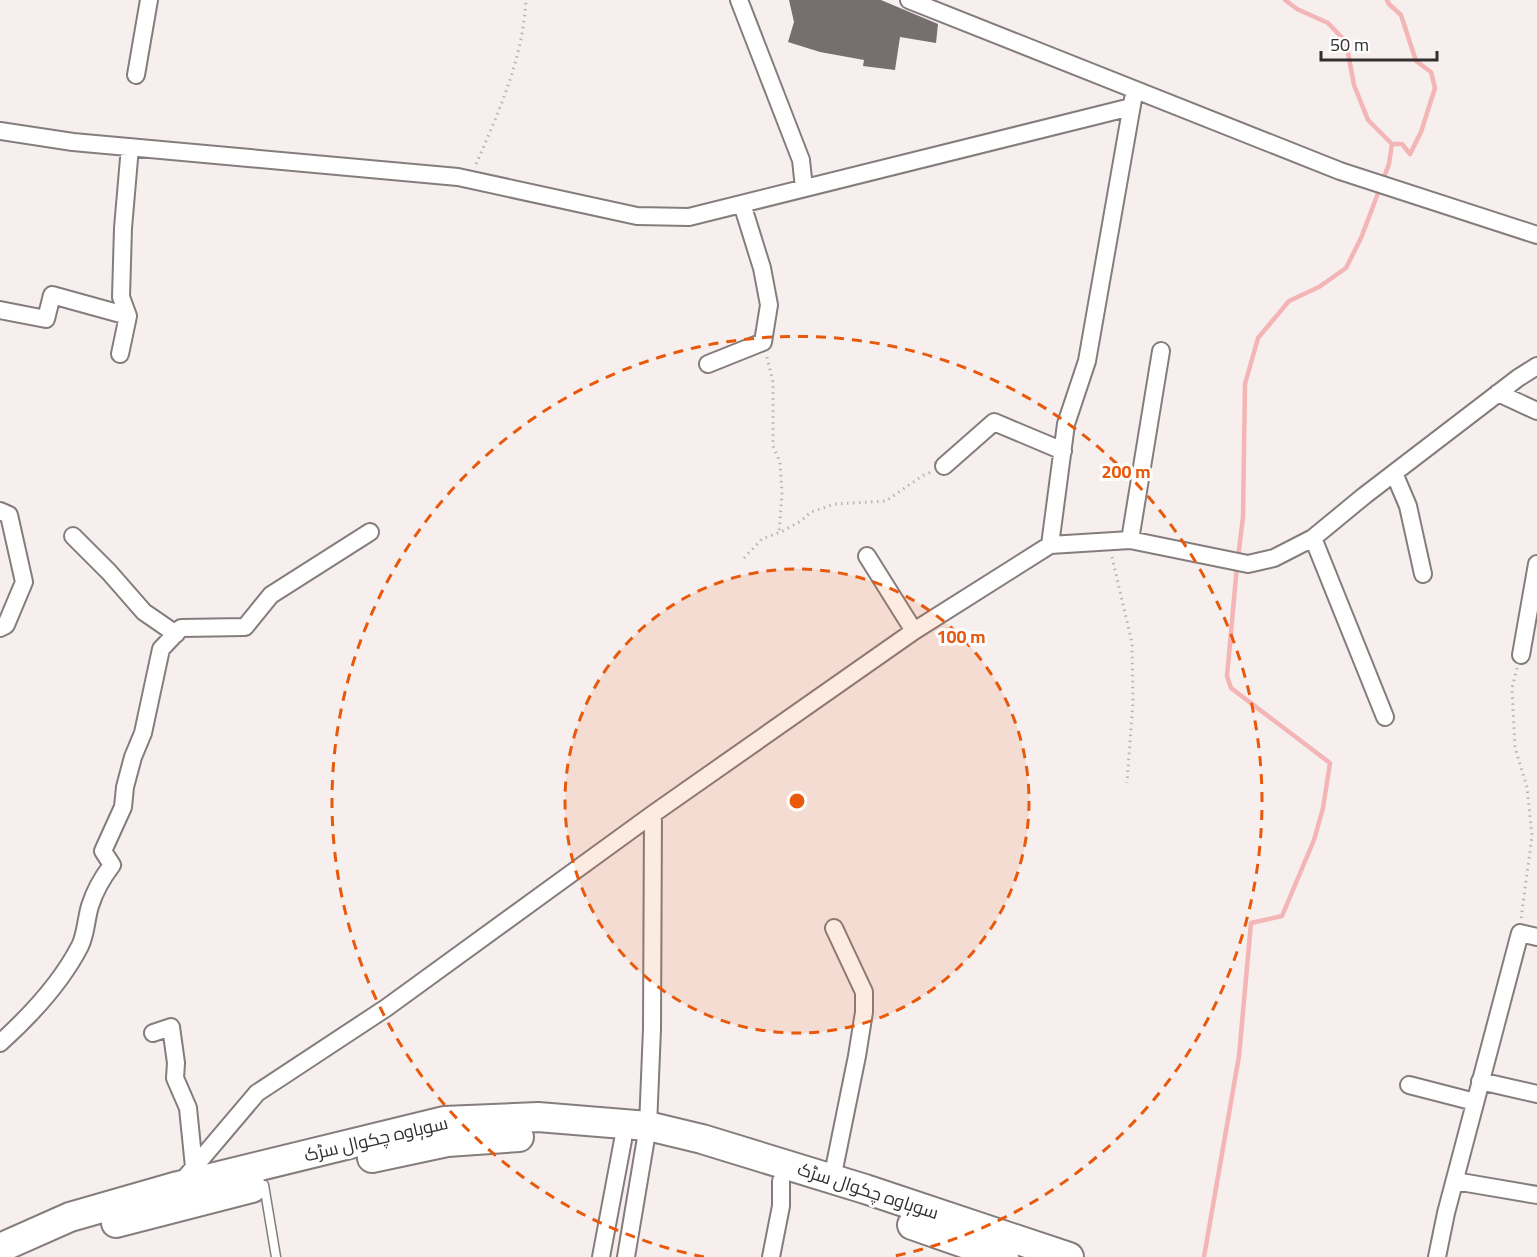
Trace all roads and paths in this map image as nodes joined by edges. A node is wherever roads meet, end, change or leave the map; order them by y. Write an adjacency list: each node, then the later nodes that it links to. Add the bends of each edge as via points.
1 (149, 0): 5 (street)
2 (526, 0): 10 (path, via 516,64)
3 (739, 0): 11 (street, via 801,160)
4 (909, 0): 6 (street)
5 (136, 75)
6 (1134, 89): 7 (street); 13 (street, via 1340,171)
7 (1131, 107): 11 (street); 23 (street, via 1087,361 1066,424)
8 (0, 131): 9 (street)
9 (130, 147): 10 (street); 15 (street, via 121,297)
10 (470, 180): 12 (street, via 637,216 688,217)
11 (804, 188): 12 (street)
12 (742, 204): 16 (street, via 762,268 768,304)
13 (1537, 235)
14 (0, 310): 15 (street, via 46,319 52,295)
15 (128, 316): 18 (street)
16 (763, 342): 19 (street); 28 (path, via 772,382 773,446 780,462)
17 (1161, 351): 31 (street)
18 (120, 354)
19 (708, 364)
20 (1537, 366): 21 (street)
21 (1498, 393): 22 (street); 25 (street)
22 (1537, 411)
23 (1063, 451): 24 (street, via 994,422); 33 (street)
24 (944, 466): 28 (path, via 886,501 836,504 811,512)
25 (1394, 473): 30 (street); 37 (street, via 1408,506)
26 (0, 511): 38 (street, via 9,515 24,582 6,625)
27 (370, 532): 40 (street, via 271,596 245,627 181,628)
28 (779, 533): 35 (path, via 762,539)
29 (73, 536): 40 (street, via 144,612)
30 (1313, 538): 31 (street, via 1274,558 1248,564); 42 (street)
31 (1131, 540): 32 (street)
32 (1108, 541): 33 (street); 43 (path, via 1132,643 1133,701)
33 (1050, 545): 39 (street)
34 (867, 556): 39 (street)
35 (744, 558)
36 (1537, 564): 41 (street)
37 (1423, 574)
38 (0, 628)
39 (914, 631): 44 (street)
40 (176, 634): 49 (street, via 161,649 123,807 103,850 112,865 89,907 81,945 40,1002)
41 (1521, 655): 46 (path, via 1512,688 1515,748 1527,788 1532,836)
42 (1385, 717)
43 (1127, 783)
44 (653, 814): 54 (street, via 652,1029); 55 (street, via 386,1008 257,1093)
45 (834, 928): 56 (street, via 864,992 864,1012)
46 (1520, 933): 47 (street); 50 (street)
47 (1537, 937)
48 (153, 1033): 55 (street, via 171,1027 175,1078 188,1108)
49 (0, 1043)
50 (1480, 1082): 52 (street); 53 (street)
51 (1409, 1085): 53 (street)
52 (1537, 1094)
53 (1475, 1102): 58 (street)
54 (639, 1137): 55 (highway, سوہاوہ چکوال سڑک, via 538,1117 444,1121); 56 (highway, سوہاوہ چکوال سڑک, via 702,1139); 57 (highway); 59 (highway, via 539,1136 447,1142); 64 (street); 65 (street)
55 (186, 1176): 61 (highway, سوہاوہ چکوال سڑک, via 70,1217)
56 (832, 1179): 68 (highway, سوہاوہ چکوال سڑک)
57 (781, 1181): 66 (street, via 781,1206); 67 (highway)
58 (1455, 1181): 60 (street); 69 (street)
59 (264, 1185): 62 (highway, via 75,1233); 63 (lane)
60 (1537, 1195)
61 (0, 1248)
62 (23, 1257)
63 (276, 1257)
64 (601, 1257)
65 (626, 1257)
66 (771, 1257)
67 (1004, 1257)
68 (1069, 1257)
69 (1437, 1257)

